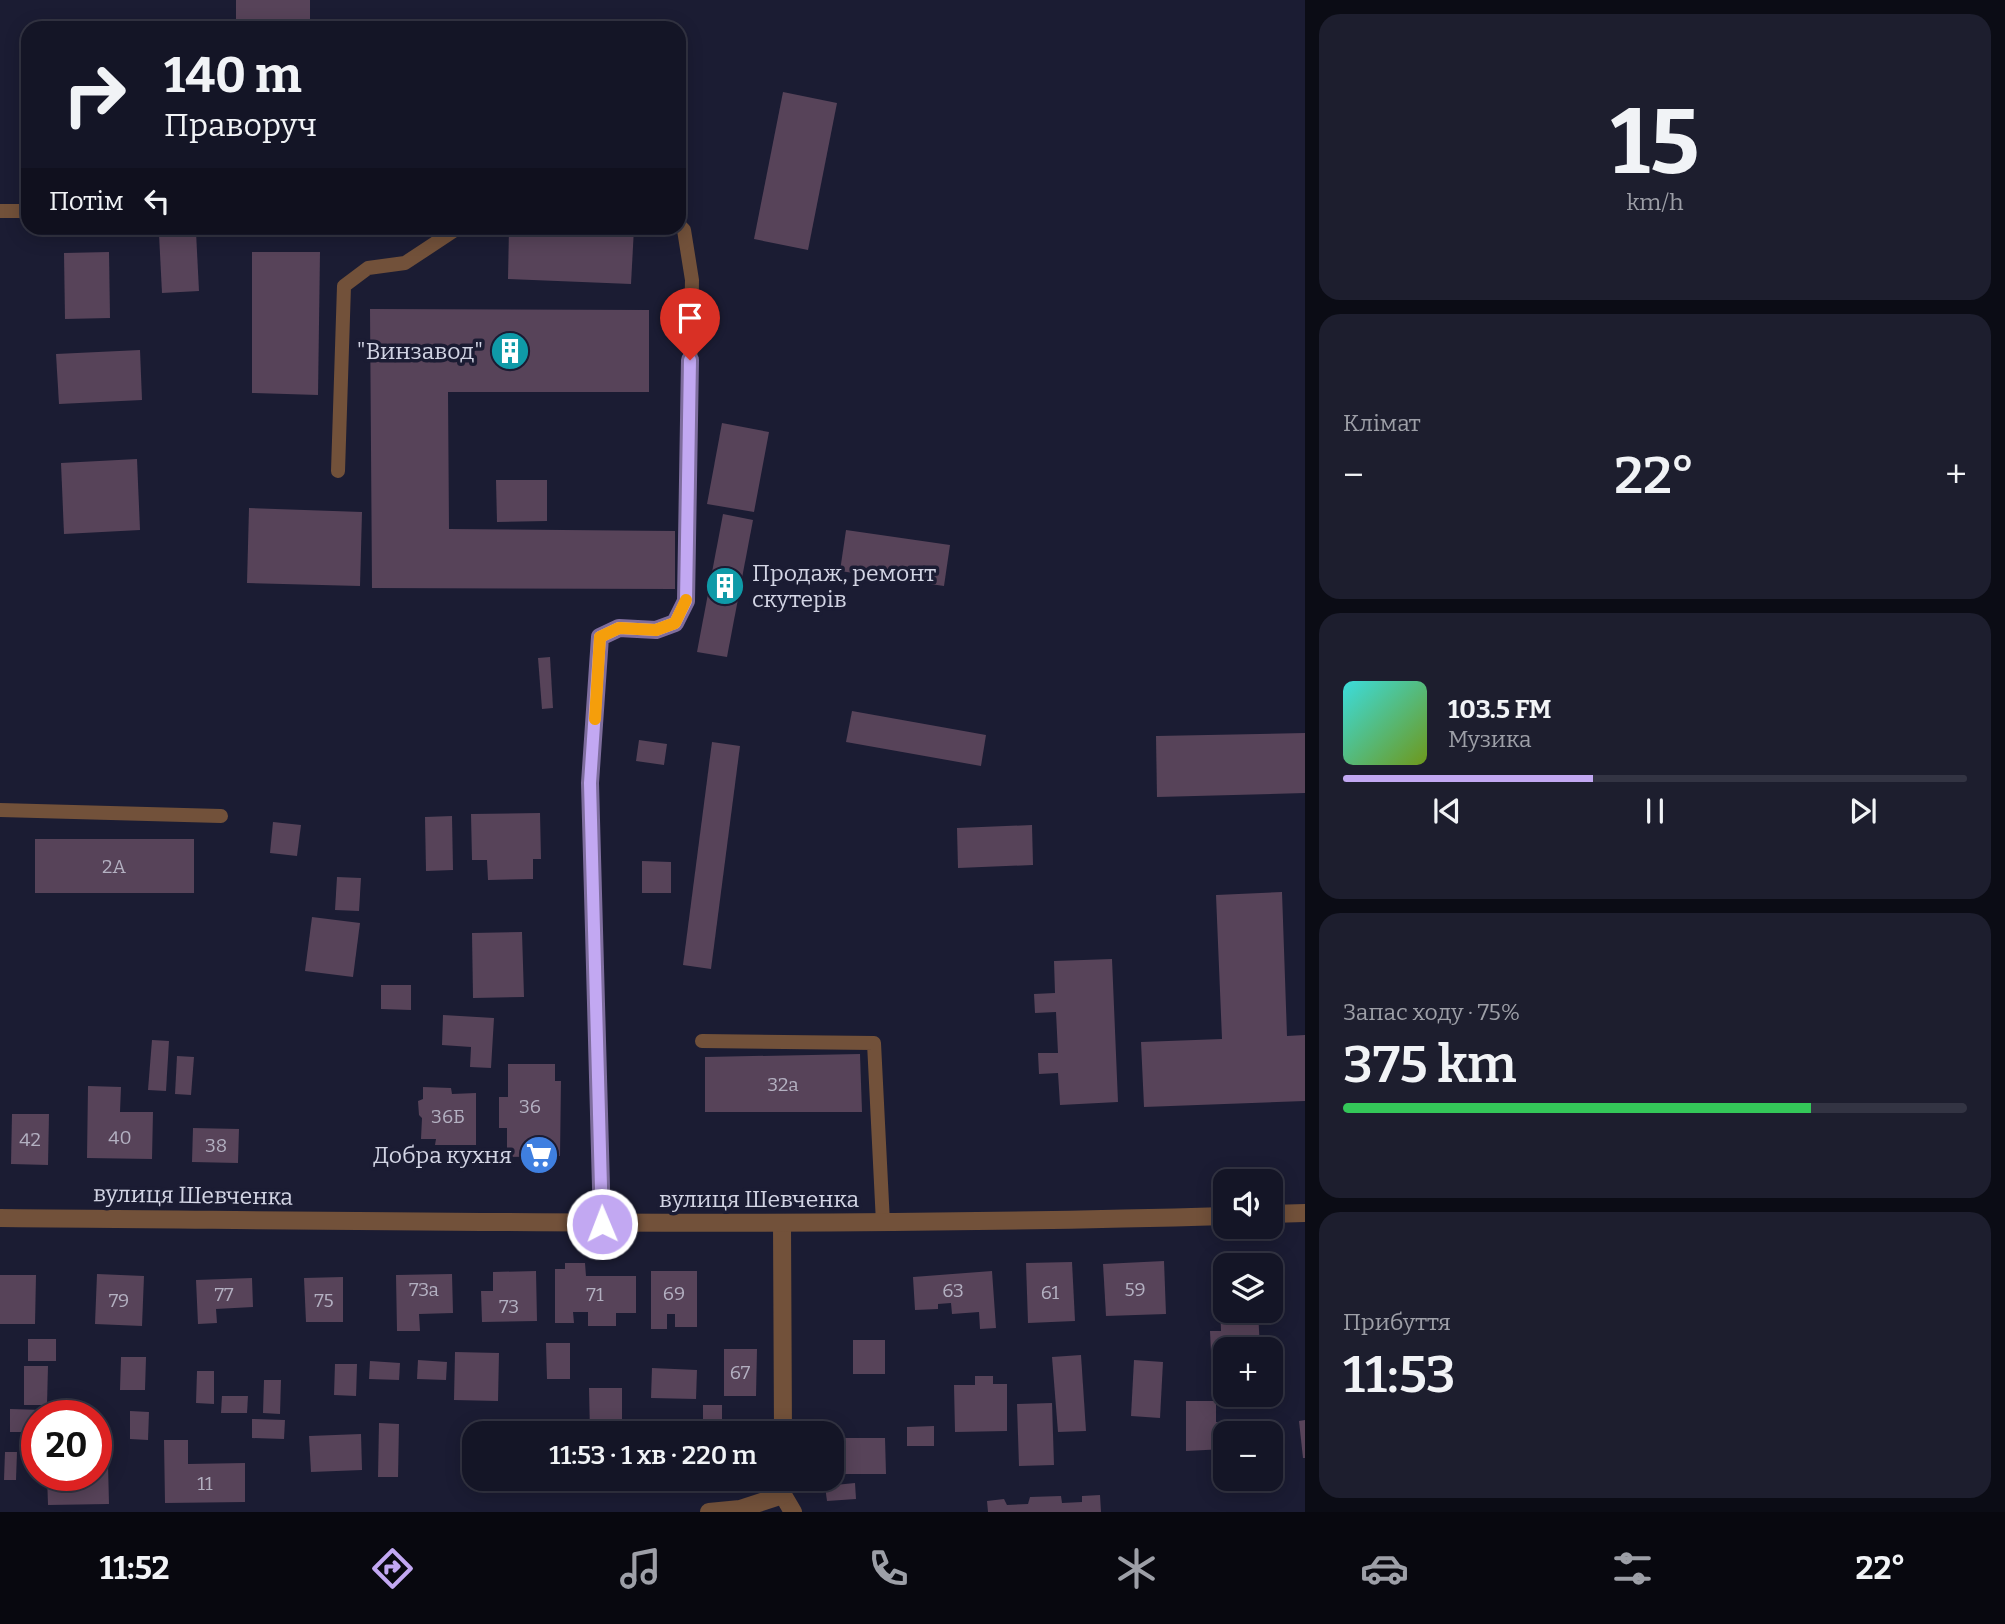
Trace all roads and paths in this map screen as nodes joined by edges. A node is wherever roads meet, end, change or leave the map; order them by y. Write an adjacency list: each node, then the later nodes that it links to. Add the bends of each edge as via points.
1 (0, 211): 2 (lane)
2 (21, 211)
3 (448, 235): 5 (lane, via 405,264 368,268 344,286)
4 (685, 235): 14 (lane, via 692,280 686,601 675,623 656,630 619,628 600,637 590,783)
5 (338, 471)
6 (0, 810): 7 (lane)
7 (221, 816)
8 (702, 1041): 13 (lane, via 874,1044)
9 (1305, 1213): 10 (street)
10 (1283, 1214)
11 (1213, 1216): 13 (street, вулиця Шевченка)
12 (0, 1218): 14 (street, вулиця Шевченка)
13 (883, 1223): 15 (street, вулиця Шевченка)
14 (602, 1224): 15 (street, вулиця Шевченка)
15 (782, 1224): 16 (street)
16 (783, 1421)
17 (775, 1491): 19 (street, via 740,1509)
18 (785, 1491): 20 (street)
19 (709, 1512)
20 (793, 1512)

